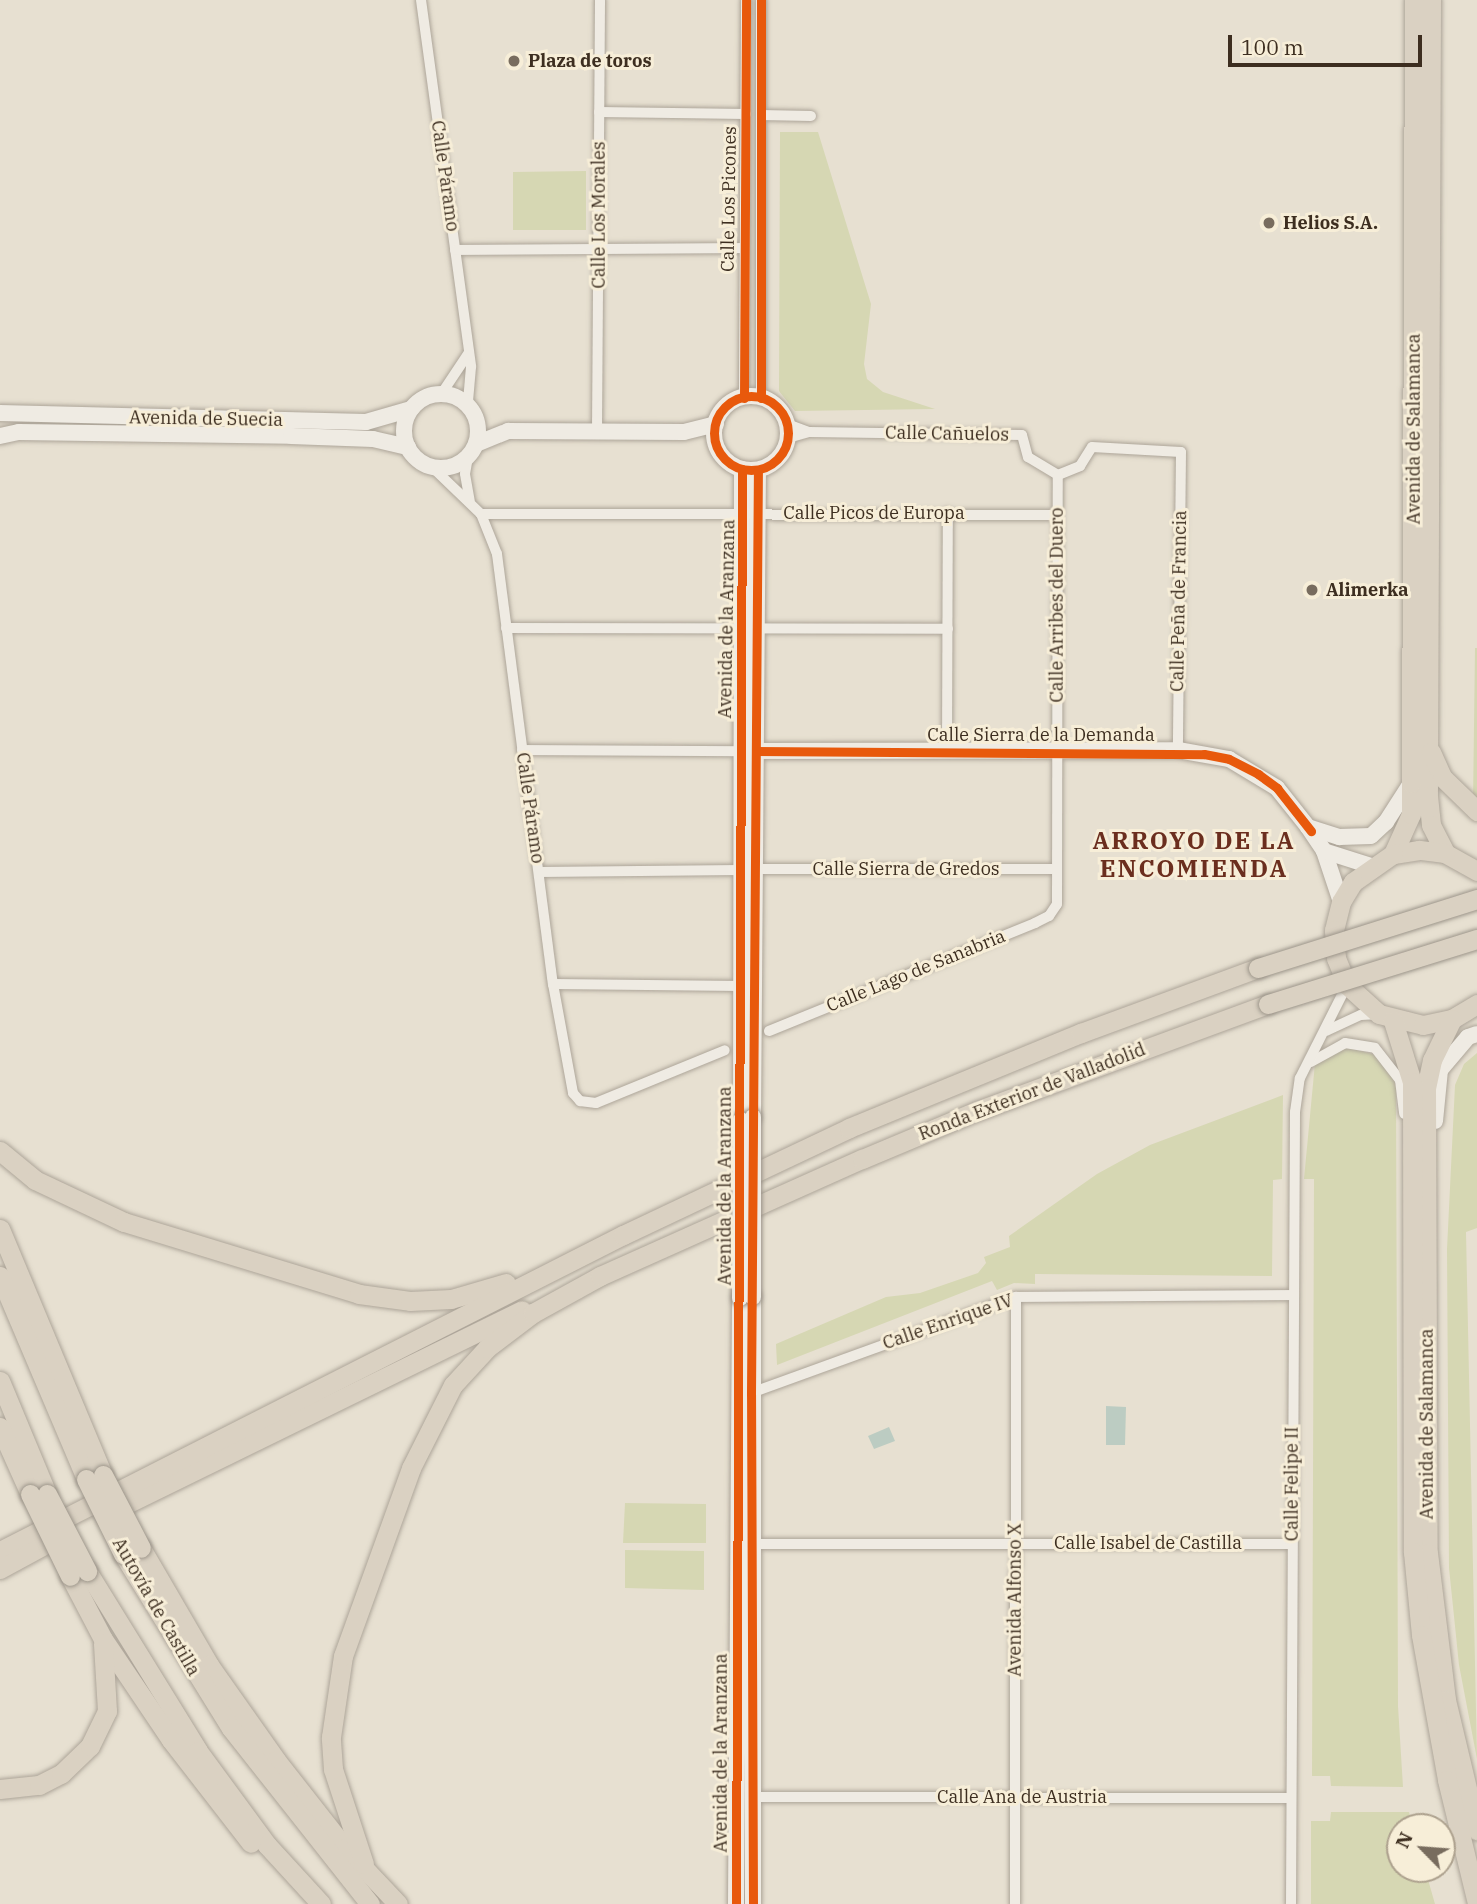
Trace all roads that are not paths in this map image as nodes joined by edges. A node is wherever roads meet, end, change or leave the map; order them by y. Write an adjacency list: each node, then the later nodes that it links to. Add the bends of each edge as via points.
1 (421, 0): 13 (street, Calle Páramo)
2 (600, 0): 7 (street, Calle Los Morales)
3 (746, 0): 8 (street, Calle Los Picones)
4 (761, 0): 9 (street, Calle Los Picones)
5 (1414, 0): 45 (highway, Avenida de Salamanca)
6 (1431, 0): 39 (highway, Avenida de Salamanca)
7 (599, 112): 8 (street); 12 (street, Calle Los Morales)
8 (746, 114): 11 (street, Calle Los Picones)
9 (761, 115): 10 (street); 17 (street, Calle Los Picones)
10 (811, 116)
11 (744, 248): 12 (street); 16 (street, Calle Los Picones)
12 (598, 249): 13 (street); 22 (street, Calle Los Morales)
13 (455, 250): 14 (street, Calle Páramo)
14 (469, 352): 15 (street); 19 (street, Calle Páramo)
15 (442, 393): 18 (street, via 430,395); 19 (street)
16 (744, 398): 17 (street); 24 (street, via 726,407)
17 (761, 398): 23 (street, via 779,409)
18 (411, 409): 20 (street, Avenida de Suecia, via 366,422); 26 (street, via 405,421)
19 (472, 410): 21 (street); 27 (street)
20 (0, 412)
21 (508, 431): 22 (street); 27 (street)
22 (597, 431): 24 (street)
23 (787, 431): 29 (street, via 777,460); 30 (street, Calle Cañuelos, via 1022,435 1028,457)
24 (715, 432): 29 (street, via 727,461)
25 (0, 436): 26 (street, Avenida de Suecia, via 33,432 291,436 373,439)
26 (408, 447): 28 (street)
27 (472, 450): 28 (street, via 452,467); 31 (street, via 465,474)
28 (432, 467): 31 (street, Calle Páramo)
29 (750, 469): 32 (street, Avenida de la Aranzana)
30 (1058, 475): 35 (street, Calle Arribes del Duero); 41 (street, Calle Peña de Francia, via 1080,466 1092,447 1181,452)
31 (470, 501): 34 (street, Calle Páramo)
32 (751, 513): 33 (street, Calle Picos de Europa); 34 (street, Calle Picos de Europa); 37 (street, Avenida de la Aranzana)
33 (948, 513): 35 (street, Calle Picos de Europa); 38 (street)
34 (481, 514): 36 (street, Calle Páramo, via 498,554)
35 (1057, 515): 44 (street, Calle Arribes del Duero)
36 (506, 628): 37 (street); 40 (street, Calle Páramo)
37 (750, 629): 38 (street); 42 (street, Avenida de la Aranzana)
38 (948, 629): 43 (street)
39 (1428, 744): 46 (highway, via 1442,777); 49 (highway, Avenida de Salamanca, via 1431,825)
40 (522, 750): 42 (street, Calle Sierra de la Demanda); 55 (street, Calle Páramo)
41 (1178, 750): 44 (street, Calle Sierra de la Demanda); 47 (street, Calle Sierra de la Demanda, via 1229,759 1258,774 1277,788)
42 (749, 751): 43 (street, Calle Sierra de la Demanda); 54 (street, Avenida de la Aranzana)
43 (947, 751): 44 (street, Calle Sierra de la Demanda)
44 (1057, 751): 53 (street, Calle Arribes del Duero)
45 (1411, 783): 47 (street, via 1386,822 1371,836 1339,837); 50 (highway, Avenida de Salamanca, via 1411,814)
46 (1477, 811)
47 (1308, 827): 48 (street, Calle Sierra de la Demanda)
48 (1325, 851): 52 (street); 57 (street, Calle Sierra de la Demanda)
49 (1445, 853): 50 (highway); 51 (highway)
50 (1393, 854): 52 (highway)
51 (1473, 863)
52 (1371, 866): 57 (highway)
53 (1057, 869): 54 (street, Calle Sierra de Gredos); 58 (street, Calle Arribes del Duero)
54 (748, 870): 55 (street, Calle Sierra de Gredos); 62 (street, Avenida de la Aranzana); 70 (street, Avenida de la Aranzana)
55 (539, 872): 60 (street, Calle Páramo)
56 (1477, 899): 74 (highway, Ronda Exterior de Valladolid, bridge, via 1258,968 956,1082)
57 (1341, 902): 61 (highway, via 1335,949)
58 (1057, 904): 65 (street, Calle Lago de Sanabria, via 1049,916 1035,923)
59 (1477, 939): 76 (highway, Ronda Exterior de Valladolid, bridge, via 1268,1004 977,1111)
60 (553, 984): 62 (street); 68 (street, Calle Páramo, via 569,1084 580,1101 596,1103)
61 (1347, 985): 64 (highway); 66 (street, Calle Felipe II)
62 (741, 986): 70 (street, Avenida de la Aranzana)
63 (1469, 1012): 64 (highway, via 1423,1025); 72 (highway, Avenida de Salamanca, via 1432,1060)
64 (1386, 1017): 66 (street, via 1361,1015); 72 (highway, Avenida de Salamanca, via 1412,1082)
65 (769, 1031)
66 (1326, 1031): 69 (street, Calle Felipe II)
67 (1477, 1034): 72 (street, via 1468,1037 1440,1070)
68 (725, 1050)
69 (1306, 1066): 72 (street, Avenida de Salamanca, via 1345,1043 1375,1048 1400,1080); 77 (street, Calle Felipe II, via 1295,1112)
70 (747, 1119): 80 (street, Avenida de la Aranzana, bridge)
71 (0, 1151): 74 (highway, via 35,1180 124,1222 359,1294 410,1301 479,1294)
72 (1420, 1188): 96 (highway, Avenida de Salamanca, via 1428,1553 1446,1700); 98 (highway, Avenida de Salamanca, via 1413,1552 1437,1729)
73 (0, 1229): 82 (highway)
74 (623, 1235): 87 (highway)
75 (0, 1276): 82 (highway, Autovía de Castilla)
76 (600, 1276): 89 (highway, via 424,1357); 97 (highway, via 533,1313 469,1366 439,1408 411,1468 342,1656 335,1692 333,1769)
77 (1292, 1295): 78 (street, Calle Enrique IV); 86 (street, Calle Felipe II)
78 (1016, 1297): 80 (street, Calle Enrique IV); 84 (street, Avenida Alfonso X)
79 (0, 1381): 83 (highway)
80 (744, 1394): 85 (street, Avenida de la Aranzana); 103 (street, Avenida de la Aranzana)
81 (0, 1427): 83 (highway)
82 (94, 1477): 88 (highway, Autovía de Castilla, bridge)
83 (39, 1494): 90 (highway, bridge)
84 (1014, 1542): 85 (street, Calle Isabel de Castilla); 86 (street, Calle Isabel de Castilla); 94 (street, Avenida Alfonso X)
85 (752, 1544): 93 (street, Avenida de la Aranzana)
86 (1292, 1544): 95 (street, Calle Felipe II)
87 (0, 1550)
88 (132, 1551): 97 (highway, via 276,1760 345,1847); 101 (highway, Autovía de Castilla, via 231,1728)
89 (0, 1569)
90 (78, 1573): 91 (highway); 100 (highway, via 267,1845)
91 (103, 1639): 92 (highway, via 107,1711 90,1746 61,1774 39,1785); 99 (highway, via 212,1796)
92 (0, 1789)
93 (754, 1797): 94 (street, Calle Ana de Austria); 104 (street, Avenida de la Aranzana)
94 (1017, 1797): 95 (street, Calle Ana de Austria); 105 (street, Avenida Alfonso X)
95 (1291, 1798): 106 (street, Calle Felipe II)
96 (1477, 1830)
97 (364, 1864): 102 (highway)
98 (1477, 1903)
99 (305, 1904)
100 (321, 1904)
101 (370, 1904)
102 (398, 1904)
103 (736, 1904)
104 (753, 1904)
105 (1015, 1904)
106 (1291, 1904)

